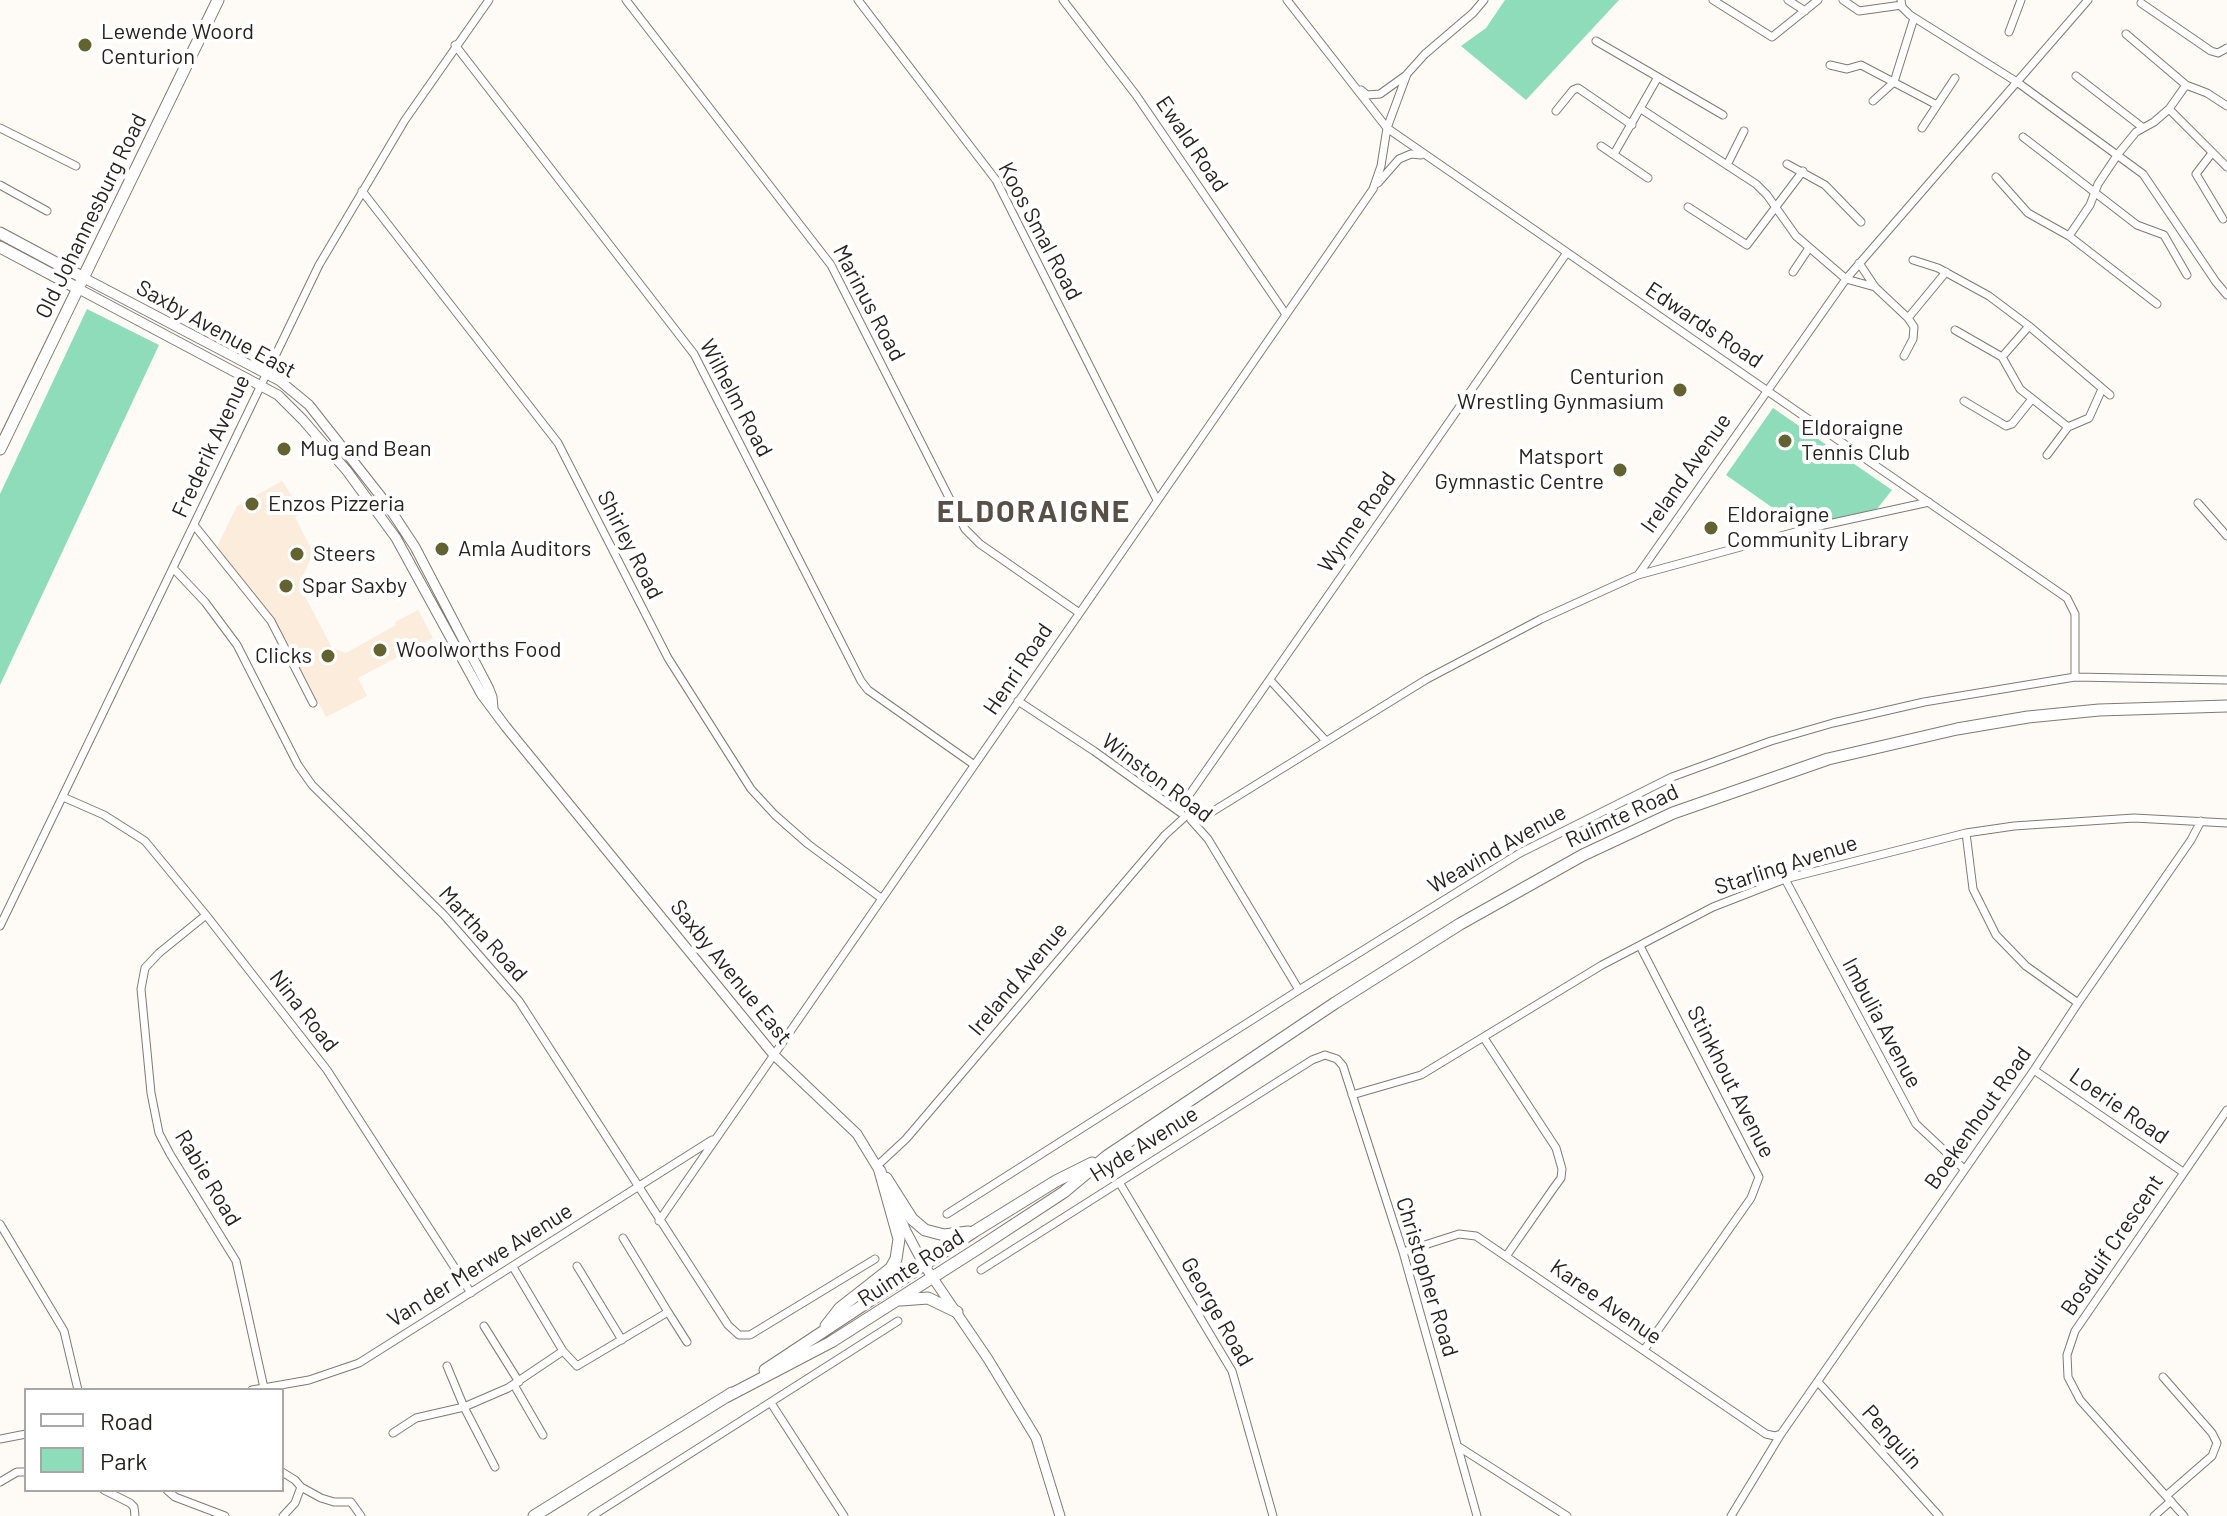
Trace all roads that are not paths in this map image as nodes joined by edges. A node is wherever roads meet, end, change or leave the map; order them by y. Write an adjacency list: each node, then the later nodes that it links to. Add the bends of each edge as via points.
1 (218, 0): 78 (main road, Old Johannesburg Road)
2 (489, 0): 21 (street, Frederik Avenue)
3 (626, 0): 105 (street, Marinus Road, via 831,265 971,536)
4 (858, 0): 98 (street, Koos Smal Road, via 996,180)
5 (1063, 0): 82 (street, Ewald Road, via 1136,95)
6 (1287, 0): 30 (street, Edwards Road)
7 (1484, 0): 24 (street)
8 (1713, 0): 16 (street, via 1770,37)
9 (1788, 0): 16 (street)
10 (1818, 0): 16 (street)
11 (1843, 0): 14 (street, via 1860,11)
12 (2021, 0): 18 (street)
13 (2088, 0): 29 (street, Ireland Avenue)
14 (1902, 2): 17 (street)
15 (2141, 3): 22 (street, via 2211,51)
16 (1805, 11)
17 (1914, 18): 28 (street); 29 (street)
18 (2009, 32)
19 (2126, 34): 31 (street)
20 (1596, 41): 26 (street)
21 (455, 45): 60 (street, Frederik Avenue); 114 (street, Wilhelm Road, via 694,354 861,681)
22 (2227, 48)
23 (1830, 65): 28 (street, via 1861,65)
24 (1407, 74): 30 (street, via 1380,94 1367,95); 42 (street, Henri Road)
25 (2076, 76): 40 (street)
26 (1658, 77): 35 (street); 38 (street)
27 (1955, 78): 33 (street)
28 (1894, 82): 32 (street); 33 (street)
29 (2017, 82): 49 (street); 73 (street, Ireland Avenue)
30 (1352, 85): 42 (street, Edwards Road)
31 (2186, 85): 34 (street); 36 (street)
32 (1873, 101)
33 (1937, 105): 43 (street)
34 (2227, 106)
35 (1641, 109): 39 (street); 52 (street)
36 (2169, 109): 40 (street); 47 (street)
37 (1556, 111): 39 (street, via 1578,88)
38 (1723, 115)
39 (1632, 125): 48 (street)
40 (2142, 127): 49 (street)
41 (0, 128): 53 (street)
42 (1387, 128): 50 (street, Edwards Road); 59 (street, Henri Road)
43 (1922, 128)
44 (1744, 131): 52 (street)
45 (2023, 137): 61 (street)
46 (1601, 146): 48 (street)
47 (2212, 153): 54 (street); 65 (street, via 2196,174)
48 (1614, 154): 57 (street)
49 (2118, 154): 61 (street); 80 (street, via 2150,182)
50 (1423, 155): 59 (street, via 1399,159); 71 (street, Edwards Road)
51 (1787, 164): 55 (street)
52 (1727, 165): 63 (street, via 1756,184)
53 (76, 166)
54 (2227, 167)
55 (1803, 171): 63 (street); 66 (street, via 1825,185)
56 (1996, 177): 68 (street, via 2028,213)
57 (1648, 178)
58 (0, 185): 64 (street)
59 (1373, 189): 82 (street, Henri Road)
60 (362, 191): 88 (street, Frederik Avenue); 123 (street, Shirley Road, via 558,443 672,665 751,789 808,844)
61 (2095, 194): 68 (street); 76 (street, via 2139,226 2164,235)
62 (1688, 207): 63 (street, via 1747,245)
63 (1776, 207): 70 (street)
64 (47, 211)
65 (2223, 219)
66 (1861, 222)
67 (0, 233): 78 (main road)
68 (2069, 236): 81 (street)
69 (0, 247): 78 (main road)
70 (1809, 248): 74 (street); 77 (street)
71 (1566, 254): 90 (street, Edwards Road); 107 (street, Wynne Road)
72 (1913, 260): 75 (street)
73 (1859, 263): 77 (street, Ireland Avenue); 79 (street)
74 (1793, 272)
75 (1946, 272): 83 (street); 84 (street)
76 (2187, 275)
77 (1846, 279): 79 (street); 90 (street, Ireland Avenue)
78 (82, 284): 88 (street, Saxby Avenue East); 89 (street, Saxby Avenue East); 96 (main road, Old Johannesburg Road)
79 (1875, 287): 83 (street)
80 (2227, 295)
81 (2157, 304)
82 (1285, 313): 98 (street, Henri Road)
83 (1908, 318): 86 (street, via 1915,333)
84 (2029, 326): 87 (street); 91 (street)
85 (1955, 330): 87 (street)
86 (1904, 356)
87 (2002, 357): 93 (street, via 2016,384)
88 (265, 373): 89 (street, Frederik Avenue); 112 (street, Saxby Avenue East, via 309,405 402,524 488,687)
89 (260, 385): 101 (street, Frederik Avenue); 112 (street, Saxby Avenue East, via 303,420 384,521)
90 (1767, 389): 99 (street, Edwards Road); 104 (street, Ireland Avenue)
91 (2102, 389): 92 (street); 95 (street, via 2089,418)
92 (2110, 395)
93 (2032, 399): 94 (street, via 2006,426); 95 (street)
94 (1964, 401)
95 (2068, 427): 97 (street)
96 (0, 449)
97 (2047, 455)
98 (1157, 500): 105 (street, Henri Road)
99 (1929, 502): 104 (street); 106 (street, Edwards Road, via 2067,598 2075,614)
100 (2198, 503): 102 (street)
101 (194, 525): 103 (street, Frederik Avenue); 110 (street, via 271,621)
102 (2227, 536)
103 (173, 568): 115 (street, Frederik Avenue); 141 (street, Martha Road, via 237,645 306,777 499,975)
104 (1638, 575): 113 (street, via 1427,679)
105 (1078, 612): 109 (street, Henri Road)
106 (2075, 677): 108 (street, Weavind Avenue); 127 (street, Weavind Avenue, via 1833,723 1672,777 1520,853)
107 (1270, 680): 113 (street); 116 (street, Wynne Road)
108 (2227, 680)
109 (1018, 701): 114 (street, Henri Road); 116 (street, Winston Road)
110 (313, 703)
111 (2227, 703): 136 (main road, Ruimte Road, via 2028,717 1957,729 1828,759 1673,813 1583,855 1460,924)
112 (493, 708): 130 (street, Saxby Avenue East)
113 (1326, 741): 119 (street)
114 (973, 764): 123 (street, Henri Road)
115 (63, 797): 124 (street, Nina Road, via 145,841); 125 (street, Frederik Avenue)
116 (1178, 811): 117 (street, Winston Road)
117 (1186, 816): 119 (street, Winston Road); 137 (street, Ireland Avenue)
118 (2201, 821): 120 (street, Starling Avenue); 121 (street, Starling Avenue, via 2079,820); 128 (street, Boekenhout Road)
119 (1194, 823): 127 (street, Winston Road)
120 (2227, 823)
121 (1966, 833): 122 (street, Starling Avenue); 128 (street, via 1973,889 1996,935 2026,966)
122 (1785, 879): 126 (street, Starling Avenue, via 1713,907); 138 (street, Imbulia Avenue, via 1916,1124)
123 (881, 898): 130 (street, Henri Road)
124 (206, 915): 155 (street, Nina Road, via 327,1070); 171 (street, Rabie Road, via 151,960 142,979 153,1113 170,1154 236,1261)
125 (0, 926)
126 (1640, 946): 129 (street, Starling Avenue); 164 (street, Stinkhout Avenue, via 1759,1177 1751,1198)
127 (1299, 990): 142 (street, Weavind Avenue)
128 (2078, 1003): 132 (street, Boekenhout Road)
129 (1484, 1038): 133 (street, Starling Avenue, via 1421,1075); 148 (street, via 1556,1148 1562,1169 1561,1178)
130 (773, 1054): 135 (street, Henri Road); 137 (street, Saxby Avenue East, via 842,1118)
131 (1330, 1056): 133 (street, Christopher Road, via 1343,1066); 140 (street, Hyde Avenue, via 1312,1060)
132 (2034, 1070): 138 (street, Boekenhout Road); 139 (street, Loerie Road)
133 (1352, 1095): 147 (street, Christopher Road)
134 (2227, 1110): 139 (street, Bosduif Crescent)
135 (714, 1139): 141 (street, Van der Merwe Avenue); 143 (street, Henri Road)
136 (1107, 1156): 145 (main road, Ruimte Road); 154 (main road, Ruimte Road, via 1064,1192)
137 (879, 1168): 145 (main road, via 925,1230 955,1235); 150 (street, Saxby Avenue East); 161 (main road, via 899,1239 896,1259)
138 (1964, 1169): 168 (street, Boekenhout Road)
139 (2183, 1172): 188 (street, Bosduif Crescent, via 2075,1331 2067,1355 2068,1377 2080,1400)
140 (1119, 1182): 153 (street, Hyde Avenue); 200 (street, George Road, via 1232,1371)
141 (638, 1186): 143 (street, Martha Road); 152 (street, Van der Merwe Avenue)
142 (947, 1214)
143 (659, 1221): 149 (street, Martha Road, via 739,1335 750,1335)
144 (0, 1224): 170 (street, via 64,1331)
145 (975, 1231): 150 (main road, Ruimte Road)
146 (623, 1238): 157 (street)
147 (1403, 1252): 148 (street, Karee Avenue, via 1468,1233); 180 (street, Christopher Road)
148 (1507, 1255): 164 (street, Karee Avenue)
149 (875, 1259)
150 (924, 1265): 154 (street, Saxby Avenue East); 161 (main road, Ruimte Road)
151 (577, 1266): 162 (street)
152 (513, 1267): 155 (street, Van der Merwe Avenue); 165 (street)
153 (981, 1270)
154 (933, 1277): 156 (main road, Ruimte Road); 158 (street, Saxby Avenue East)
155 (471, 1293): 171 (street, Van der Merwe Avenue, via 346,1369)
156 (886, 1306): 158 (main road, via 917,1297); 172 (main road, Ruimte Road, via 831,1342)
157 (668, 1312): 162 (street); 163 (street)
158 (957, 1312): 199 (street, Saxby Avenue East, via 1036,1438)
159 (898, 1321): 173 (street)
160 (484, 1326): 169 (street)
161 (823, 1330): 172 (main road, Ruimte Road)
162 (622, 1340): 165 (street, via 577,1366)
163 (687, 1342)
164 (1644, 1350): 177 (street, Karee Avenue, via 1766,1434)
165 (563, 1351): 169 (street)
166 (447, 1366): 174 (street)
167 (2163, 1377): 188 (street, via 2217,1443 2212,1456)
168 (1818, 1382): 177 (street, Boekenhout Road); 203 (street, Penguin)
169 (517, 1383): 174 (street); 178 (street)
170 (78, 1388)
171 (264, 1388)
172 (726, 1397): 195 (main road, Ruimte Road)
173 (771, 1403): 189 (street); 198 (street)
174 (464, 1407): 175 (street, via 427,1414); 181 (street)
175 (393, 1433)
176 (24, 1434): 179 (street)
177 (1781, 1434): 190 (street, Boekenhout Road)
178 (543, 1435)
179 (0, 1439)
180 (1459, 1447): 201 (street, Christopher Road); 202 (street)
181 (495, 1467)
182 (24, 1472): 184 (street)
183 (284, 1473): 185 (street)
184 (0, 1482)
185 (301, 1487): 193 (street); 194 (street, via 328,1501 351,1502)
186 (108, 1492): 191 (street, via 130,1503)
187 (169, 1492): 192 (street)
188 (2168, 1499): 204 (street); 205 (street, Bosduif Crescent)
189 (606, 1507): 196 (street); 197 (street)
190 (1734, 1515)
191 (135, 1516)
192 (225, 1516)
193 (283, 1516)
194 (361, 1516)
195 (534, 1516)
196 (592, 1516)
197 (611, 1516)
198 (844, 1516)
199 (1060, 1516)
200 (1273, 1516)
201 (1477, 1516)
202 (1567, 1516)
203 (1939, 1516)
204 (2154, 1516)
205 (2184, 1516)

